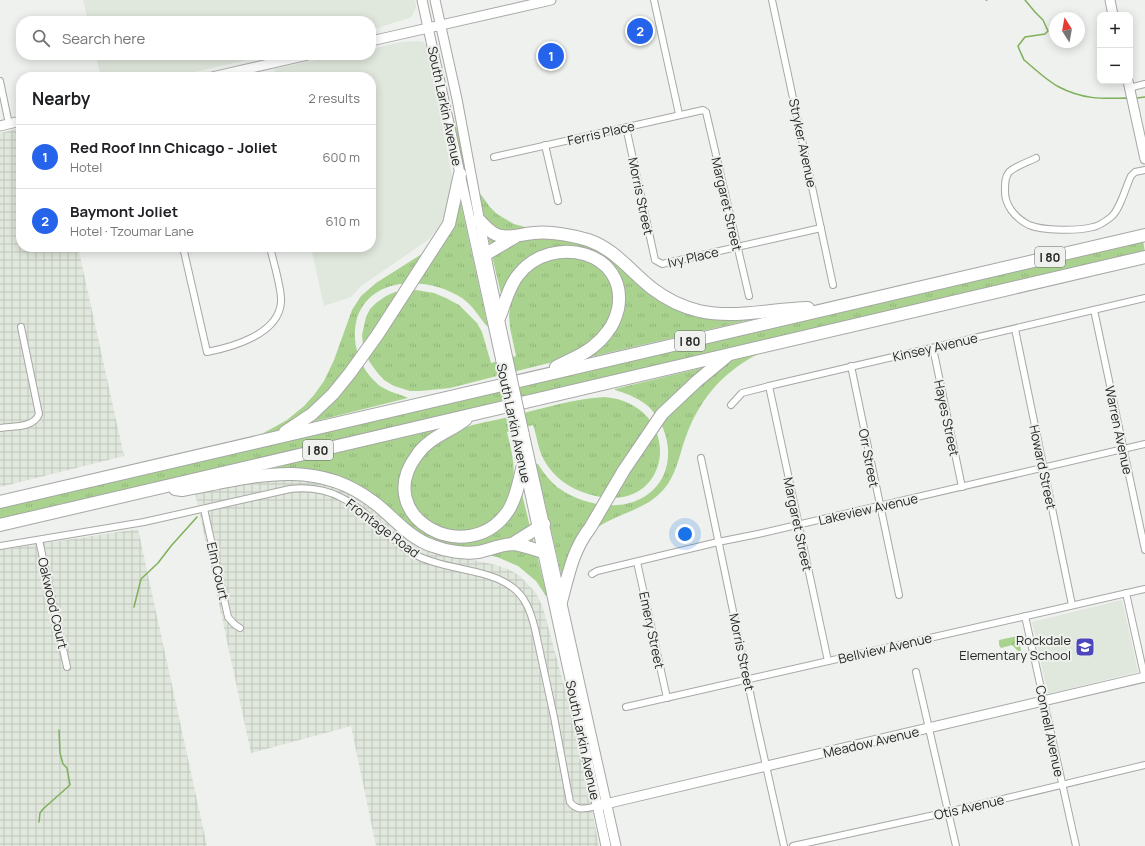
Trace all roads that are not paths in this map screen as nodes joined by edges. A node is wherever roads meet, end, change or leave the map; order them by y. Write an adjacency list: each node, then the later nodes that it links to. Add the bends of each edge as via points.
1 (422, 0): 10 (main road, South Larkin Avenue)
2 (435, 0): 9 (main road, South Larkin Avenue)
3 (551, 0): 7 (main road)
4 (654, 0): 19 (street)
5 (772, 0): 31 (street, Stryker Avenue)
6 (1110, 0): 8 (main road)
7 (516, 4): 9 (main road)
8 (1112, 12)
9 (441, 25): 10 (main road); 30 (main road, South Larkin Avenue)
10 (428, 28): 11 (main road); 28 (main road, South Larkin Avenue)
11 (376, 40)
12 (289, 60): 13 (main road)
13 (243, 72)
14 (0, 81): 21 (street)
15 (1128, 84): 26 (main road)
16 (1133, 84): 17 (street)
17 (1145, 84)
18 (706, 112): 19 (street, Ferris Place, via 700,110); 34 (street, Margaret Street)
19 (679, 114): 22 (street, Ferris Place)
20 (16, 122): 21 (main road)
21 (4, 125)
22 (626, 127): 23 (street, Ferris Place); 39 (street, Morris Street, via 655,260)
23 (545, 145): 24 (street, Ferris Place); 29 (street)
24 (494, 157)
25 (1036, 158): 27 (street, via 1011,171 1006,177 1004,196 1007,206 1017,217 1029,225 1047,228 1093,227 1103,223 1113,216 1131,176 1135,172)
26 (1145, 159)
27 (1145, 170)
28 (460, 174): 50 (main road, South Larkin Avenue); 58 (highway, via 449,224 368,348 342,383 312,414 290,430)
29 (558, 201)
30 (479, 220): 33 (highway, via 496,235); 37 (main road, South Larkin Avenue)
31 (821, 228): 34 (street, Ivy Place); 40 (street, Stryker Avenue)
32 (1144, 235): 43 (highway, I 80)
33 (516, 236): 37 (highway); 43 (highway, via 554,232 587,240 617,256 663,295 698,310 739,315 782,309)
34 (737, 247): 39 (street, Ivy Place); 41 (street, Margaret Street)
35 (184, 252): 36 (street, via 207,352 235,345 265,330 274,321 281,301)
36 (271, 252)
37 (486, 254): 45 (main road, South Larkin Avenue)
38 (1145, 257): 49 (highway, I 80)
39 (660, 263)
40 (833, 285)
41 (749, 296)
42 (1145, 298): 44 (street, Kinsey Avenue)
43 (837, 307): 52 (highway, I 80)
44 (1094, 310): 47 (street, Kinsey Avenue); 60 (street, Warren Avenue)
45 (499, 318): 50 (main road, South Larkin Avenue); 52 (highway, via 518,274 544,255 567,251 584,254 600,262 611,273 617,287 619,302 614,322 609,330 594,346)
46 (21, 326): 56 (street, via 39,414 35,422 30,424)
47 (1015, 329): 48 (street, Kinsey Avenue); 63 (street, Howard Street)
48 (933, 348): 51 (street, Kinsey Avenue); 65 (street, Hayes Street)
49 (728, 355): 55 (highway, I 80); 83 (highway, via 662,414 641,444 584,536 568,571)
50 (504, 360): 57 (main road, South Larkin Avenue, bridge)
51 (851, 366): 53 (street, Kinsey Avenue); 67 (street, Orr Street)
52 (543, 375): 58 (highway, I 80)
53 (769, 386): 54 (street, Kinsey Avenue, via 742,393); 70 (street, Margaret Street)
54 (731, 405)
55 (472, 414): 62 (highway, via 430,441 413,461 407,475 405,492 409,507 417,519 430,530 450,536 472,535 486,530 499,521 513,502); 64 (highway, I 80)
56 (0, 428)
57 (520, 432): 62 (main road, South Larkin Avenue); 71 (main road, South Larkin Avenue)
58 (270, 439): 66 (highway, I 80)
59 (1145, 444): 60 (street, Lakeview Avenue)
60 (1123, 449): 63 (street, Lakeview Avenue); 76 (street, Warren Avenue)
61 (701, 458): 73 (street, Morris Street)
62 (523, 465): 71 (main road, South Larkin Avenue)
63 (1043, 467): 65 (street, Lakeview Avenue); 84 (street, Howard Street)
64 (164, 486): 69 (highway, I 80); 74 (highway, via 182,490 272,474 314,475 340,483 362,494 414,536 432,546 460,552 476,552)
65 (962, 487): 67 (street, Lakeview Avenue)
66 (0, 502)
67 (879, 506): 70 (street, Lakeview Avenue); 82 (street, Orr Street)
68 (204, 509): 72 (street, Frontage Road, via 122,527); 86 (street, Elm Court, via 228,617); 100 (street, Frontage Road, via 286,490 323,490 350,502 394,540 419,557 492,577 511,586 522,596 532,615 570,802 578,809)
69 (0, 525)
70 (798, 525): 73 (street, Lakeview Avenue); 87 (street, Margaret Street)
71 (541, 526): 74 (highway); 77 (main road, South Larkin Avenue); 83 (main road, South Larkin Avenue)
72 (39, 540): 75 (street, Frontage Road); 88 (street, Oakwood Court)
73 (718, 542): 78 (street, Lakeview Avenue); 91 (street, Morris Street)
74 (512, 544): 77 (highway)
75 (0, 546)
76 (1145, 550)
77 (542, 552): 100 (main road, South Larkin Avenue)
78 (637, 562): 79 (street, Lakeview Avenue); 92 (street, Emery Street)
79 (592, 574)
80 (1145, 589): 81 (street, Bellview Avenue)
81 (1126, 593): 84 (street, Bellview Avenue); 90 (street)
82 (899, 595)
83 (561, 602): 99 (main road, South Larkin Avenue)
84 (1072, 605): 85 (street, Bellview Avenue)
85 (1025, 616): 87 (street, Bellview Avenue); 93 (street, Connell Avenue)
86 (240, 628)
87 (828, 661): 91 (street, Bellview Avenue)
88 (67, 667)
89 (916, 672): 95 (street)
90 (1145, 679): 93 (main road, Meadow Avenue)
91 (747, 680): 92 (street, Bellview Avenue); 97 (street, Morris Street)
92 (667, 698): 94 (street, Bellview Avenue)
93 (1044, 701): 95 (main road, Meadow Avenue); 98 (street, Connell Avenue)
94 (626, 707)
95 (930, 728): 97 (main road, Meadow Avenue); 101 (street)
96 (1145, 765): 98 (street, Otis Avenue)
97 (766, 766): 99 (main road, Meadow Avenue); 104 (street, Morris Street)
98 (1062, 784): 101 (street, Otis Avenue); 107 (street, Connell Avenue)
99 (607, 804): 100 (main road, Meadow Avenue); 103 (main road, South Larkin Avenue)
100 (597, 806): 102 (main road, South Larkin Avenue)
101 (948, 812): 105 (street, Otis Avenue); 106 (street)
102 (606, 846)
103 (616, 846)
104 (784, 846)
105 (793, 846)
106 (956, 846)
107 (1076, 846)

